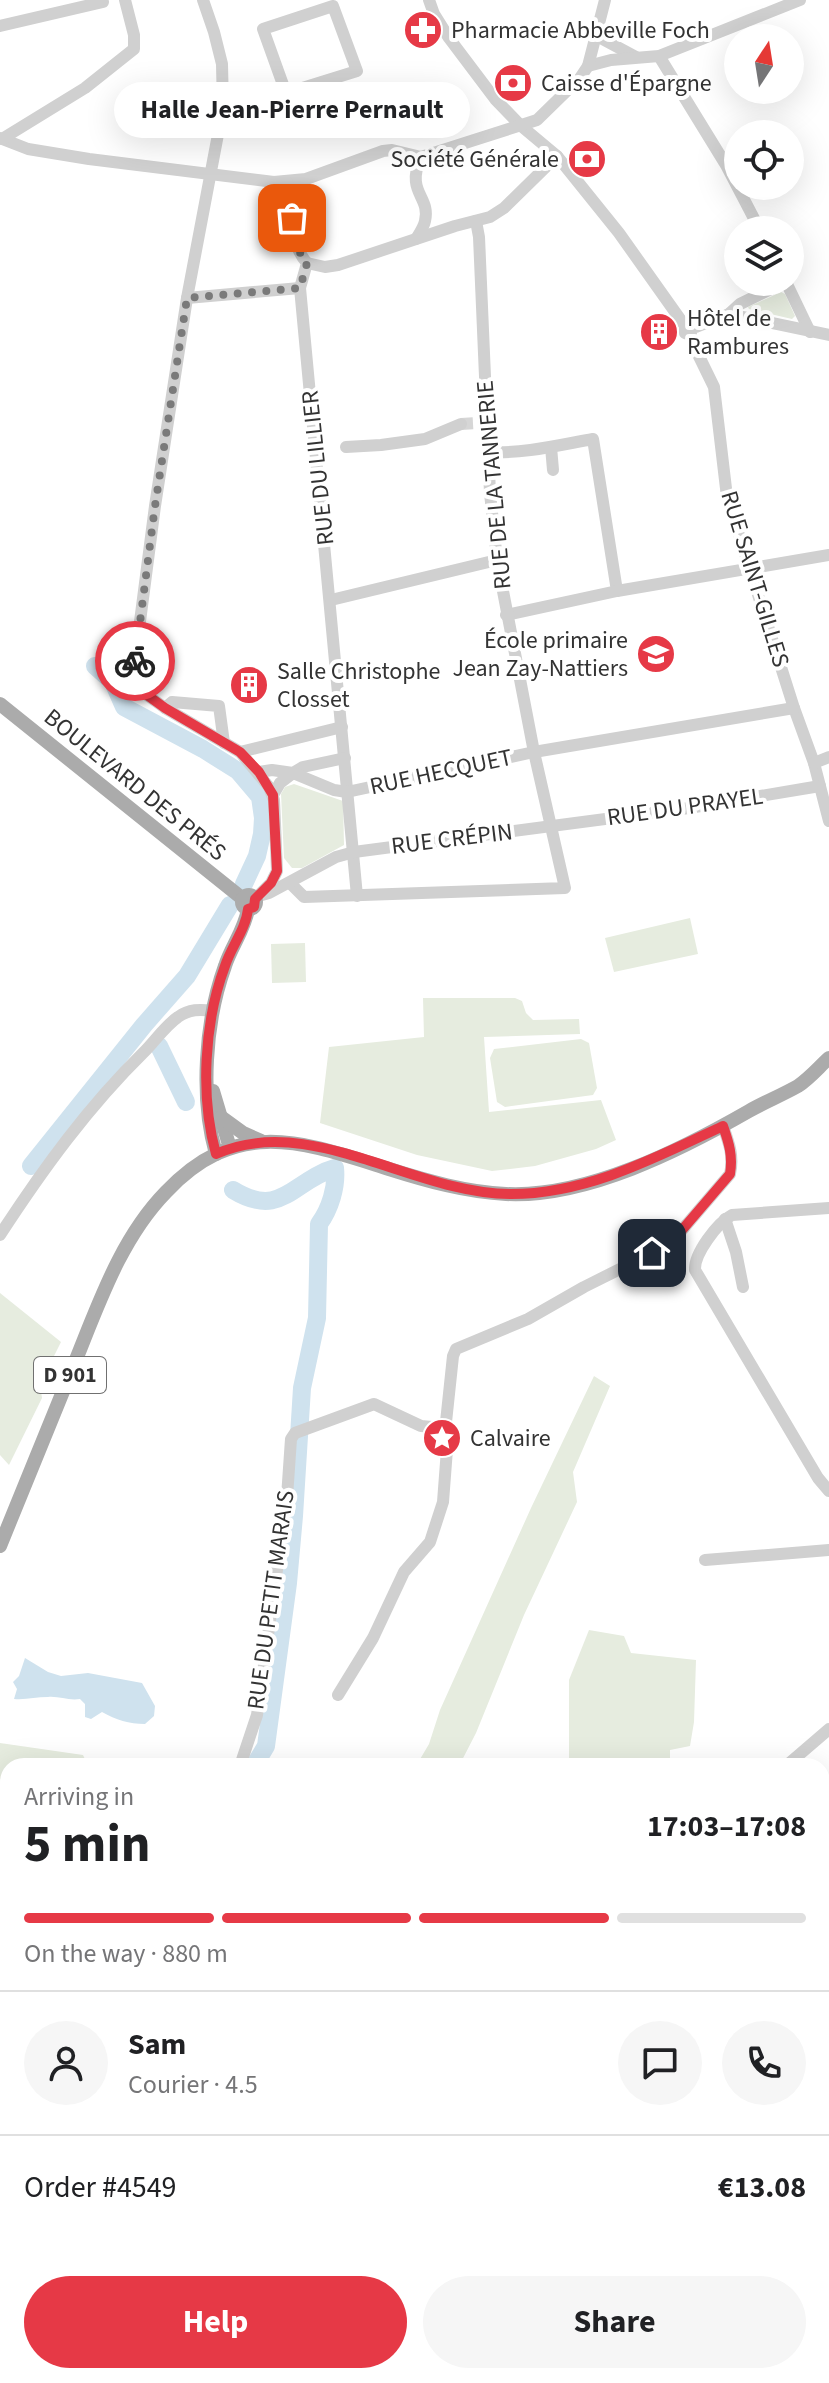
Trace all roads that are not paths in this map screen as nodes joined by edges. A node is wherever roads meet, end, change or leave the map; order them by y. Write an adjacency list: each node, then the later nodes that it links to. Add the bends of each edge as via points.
1 (125, 0): 16 (street, via 135,45 131,53)
2 (203, 0): 14 (street, via 222,64)
3 (431, 0): 15 (street, RUE SAINT-GILLES, via 456,48)
4 (605, 0): 9 (street)
5 (800, 0): 10 (street)
6 (103, 2): 8 (street)
7 (332, 3): 13 (street, via 263,29); 13 (street, via 357,71)
8 (0, 26)
9 (595, 35): 11 (street); 12 (street)
10 (659, 56): 11 (street); 22 (street)
11 (636, 57): 12 (street)
12 (588, 66): 15 (street, via 537,120)
13 (286, 93): 14 (street)
14 (223, 108): 19 (street)
15 (520, 125): 17 (street, RUE SAINT-GILLES); 18 (street)
16 (1, 139): 19 (street, via 89,159)
17 (557, 156): 23 (street, via 504,208); 32 (street, RUE SAINT-GILLES)
18 (421, 157): 20 (street, via 383,151); 21 (street, via 414,182)
19 (210, 173): 20 (street); 30 (street)
20 (287, 182): 26 (street, via 295,238)
21 (426, 213): 24 (street); 25 (street)
22 (753, 216)
23 (476, 221): 24 (street); 38 (street, RUE DE LA TANNERIE, via 482,423)
24 (453, 227): 25 (street)
25 (416, 239): 26 (street, via 338,265)
26 (307, 263): 27 (street, RUE DU LILLIER)
27 (300, 288): 30 (street); 44 (street, RUE DU LILLIER)
28 (757, 296): 31 (street)
29 (793, 296): 33 (street)
30 (187, 298): 47 (street, via 135,660 140,690)
31 (729, 314): 32 (street); 33 (street)
32 (691, 330): 42 (street, RUE SAINT-GILLES, via 714,387 727,497)
33 (810, 332): 34 (street)
34 (829, 335)
35 (461, 424): 36 (street, via 425,439)
36 (346, 447)
37 (551, 447): 38 (street); 39 (street); 43 (street, via 593,439)
38 (488, 452): 41 (street, RUE DE LA TANNERIE)
39 (553, 470)
40 (829, 555): 42 (street)
41 (497, 560): 44 (street); 45 (street, RUE DE LA TANNERIE)
42 (749, 567): 43 (street); 48 (street, RUE SAINT-GILLES)
43 (617, 591): 45 (street)
44 (331, 600): 49 (street, RUE DU LILLIER)
45 (506, 615): 52 (street, RUE DE LA TANNERIE)
46 (0, 704): 67 (main road, BOULEVARD DES PRÉS)
47 (165, 708): 50 (street); 50 (street, via 172,702 219,706)
48 (794, 708): 52 (street, RUE HECQUET); 55 (street, RUE SAINT-GILLES)
49 (342, 727): 51 (street); 54 (street, RUE DU LILLIER)
50 (224, 743): 51 (street)
51 (240, 752): 56 (street)
52 (534, 752): 59 (street, RUE HECQUET); 62 (street, RUE DE LA TANNERIE)
53 (829, 757): 55 (street)
54 (345, 758): 57 (street); 59 (street, RUE DU LILLIER)
55 (814, 763): 58 (street, RUE SAINT-GILLES)
56 (259, 772): 57 (street); 60 (street)
57 (293, 773): 59 (street); 60 (street)
58 (820, 786): 61 (street, RUE SAINT-GILLES); 62 (street, RUE DU PRAYEL)
59 (347, 792): 63 (street, RUE DU LILLIER)
60 (273, 795): 64 (street)
61 (829, 821)
62 (551, 826): 63 (street, RUE CRÉPIN); 66 (street, RUE DE LA TANNERIE, via 565,888)
63 (354, 852): 65 (street, RUE CRÉPIN); 66 (street, RUE DU LILLIER)
64 (277, 864): 65 (street); 67 (street, via 271,883)
65 (296, 879): 66 (street, via 304,897); 67 (street, RUE CRÉPIN)
66 (357, 896)
67 (251, 901): 68 (main road)
68 (213, 1011): 71 (main road); 79 (street, via 198,1009 177,1017 115,1080)
69 (829, 1047): 72 (main road, D 901)
70 (829, 1058): 72 (main road, via 797,1086)
71 (208, 1078): 73 (main road); 76 (main road, via 208,1115)
72 (759, 1106): 74 (main road, D 901)
73 (221, 1116): 75 (main road); 76 (main road)
74 (723, 1126): 75 (main road, D 901, via 593,1182 543,1193 484,1192 440,1184 313,1145); 81 (street, via 730,1145 730,1174 670,1244 528,1319 456,1349)
75 (263, 1142): 76 (main road, D 901)
76 (223, 1151): 83 (main road, D 901, via 167,1190 130,1241)
77 (829, 1208): 78 (street)
78 (725, 1219): 80 (street); 82 (street, via 695,1270)
79 (1, 1231)
80 (743, 1287)
81 (443, 1428): 86 (street, via 448,1436 443,1502 430,1542 404,1572); 88 (street, RUE DU PETIT MARAIS, via 421,1426 374,1404 291,1439 257,1715)
82 (829, 1491)
83 (0, 1546)
84 (829, 1550): 85 (street)
85 (705, 1560)
86 (338, 1695)
87 (829, 1729): 89 (street)
88 (243, 1758)
89 (795, 1758)

